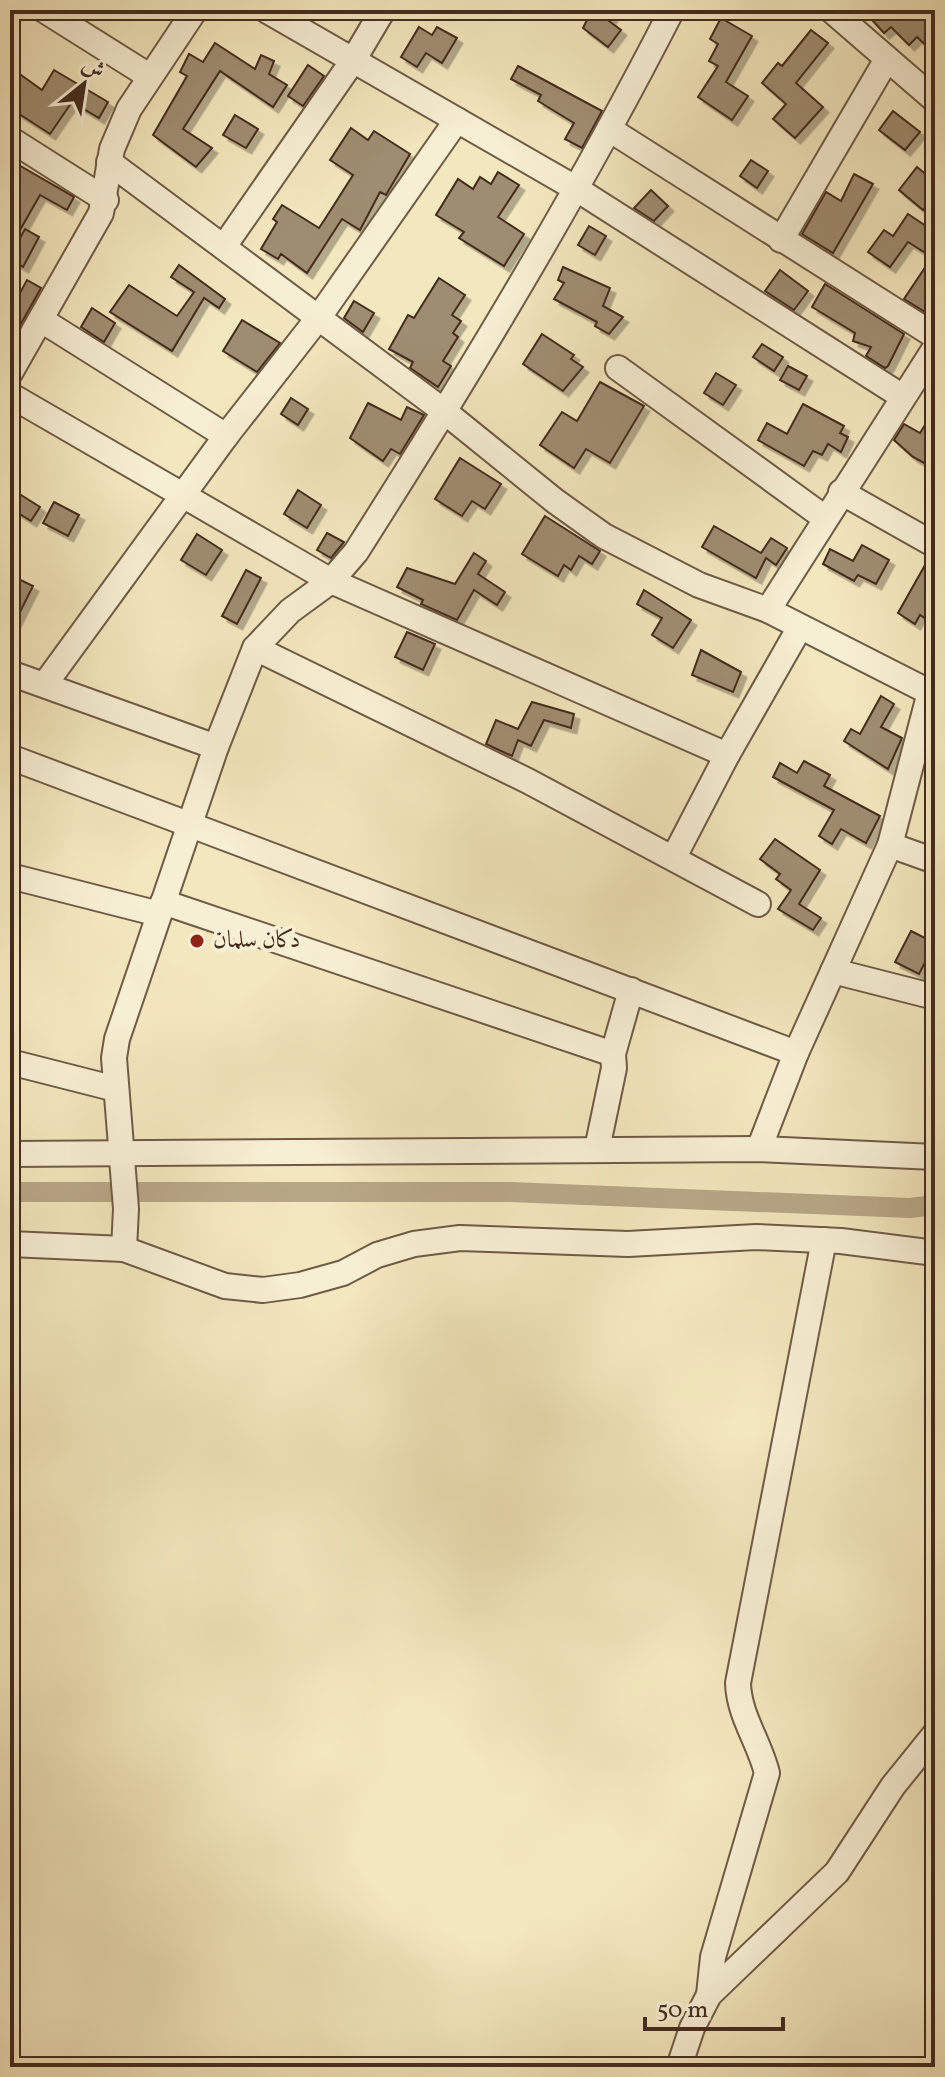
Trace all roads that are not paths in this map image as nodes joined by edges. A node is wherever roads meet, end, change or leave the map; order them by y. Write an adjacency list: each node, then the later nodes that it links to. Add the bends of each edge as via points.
1 (44, 10): 9 (street)
2 (195, 10): 9 (street)
3 (266, 10): 7 (street)
4 (383, 10): 7 (street)
5 (672, 10): 12 (street)
6 (831, 10): 8 (street)
7 (354, 59): 11 (street); 18 (street)
8 (887, 59): 10 (street); 17 (street)
9 (149, 76): 14 (street, via 116,135)
10 (935, 100)
11 (457, 120): 15 (street); 19 (street)
12 (609, 129): 15 (street); 17 (street)
13 (10, 139): 16 (street)
14 (109, 162): 16 (street); 18 (street)
15 (575, 188): 27 (street); 28 (street)
16 (106, 200): 20 (street)
17 (781, 240): 21 (street)
18 (225, 245): 19 (street)
19 (319, 317): 28 (street); 29 (street)
20 (43, 321): 22 (street); 29 (street)
21 (935, 336)
22 (19, 337): 25 (street)
23 (935, 348): 27 (street)
24 (618, 368): 32 (street)
25 (10, 373)
26 (10, 395): 31 (street)
27 (903, 397): 30 (street)
28 (445, 412): 34 (street, via 356,552); 35 (street, via 604,536 699,585)
29 (226, 436): 31 (street)
30 (841, 492): 32 (street); 33 (street)
31 (181, 495): 34 (street); 39 (street)
32 (825, 518): 35 (street)
33 (935, 545)
34 (331, 581): 37 (street, via 290,611); 42 (street)
35 (768, 610): 36 (street)
36 (800, 627): 40 (street); 42 (street)
37 (255, 648): 41 (street); 46 (street)
38 (10, 673): 39 (street)
39 (45, 684): 41 (street)
40 (933, 690): 45 (street)
41 (216, 747): 44 (street)
42 (727, 755): 46 (street)
43 (10, 757): 44 (street)
44 (191, 827): 50 (street); 52 (street)
45 (890, 845): 47 (street); 51 (street)
46 (674, 857): 49 (street)
47 (935, 861)
48 (10, 876): 50 (street)
49 (758, 904)
50 (161, 908): 55 (street); 57 (street, via 117,1039)
51 (833, 971): 53 (street); 54 (street)
52 (631, 990): 54 (street); 55 (street)
53 (935, 997)
54 (796, 1053): 59 (street)
55 (613, 1054): 58 (street)
56 (10, 1062): 57 (street)
57 (116, 1089): 60 (street)
58 (597, 1149): 59 (street); 60 (street)
59 (759, 1149): 62 (street)
60 (122, 1151): 61 (street); 65 (street)
61 (10, 1154)
62 (935, 1157)
63 (824, 1240): 65 (street, via 555,1243 460,1238 414,1244 343,1273 263,1290 225,1286); 66 (street); 68 (street, via 738,1683 738,1706 761,1749 767,1773 713,1957)
64 (10, 1244): 65 (street)
65 (124, 1249)
66 (935, 1253)
67 (935, 1734): 68 (street, via 893,1786 837,1872)
68 (709, 1995): 69 (street)
69 (679, 2067)

